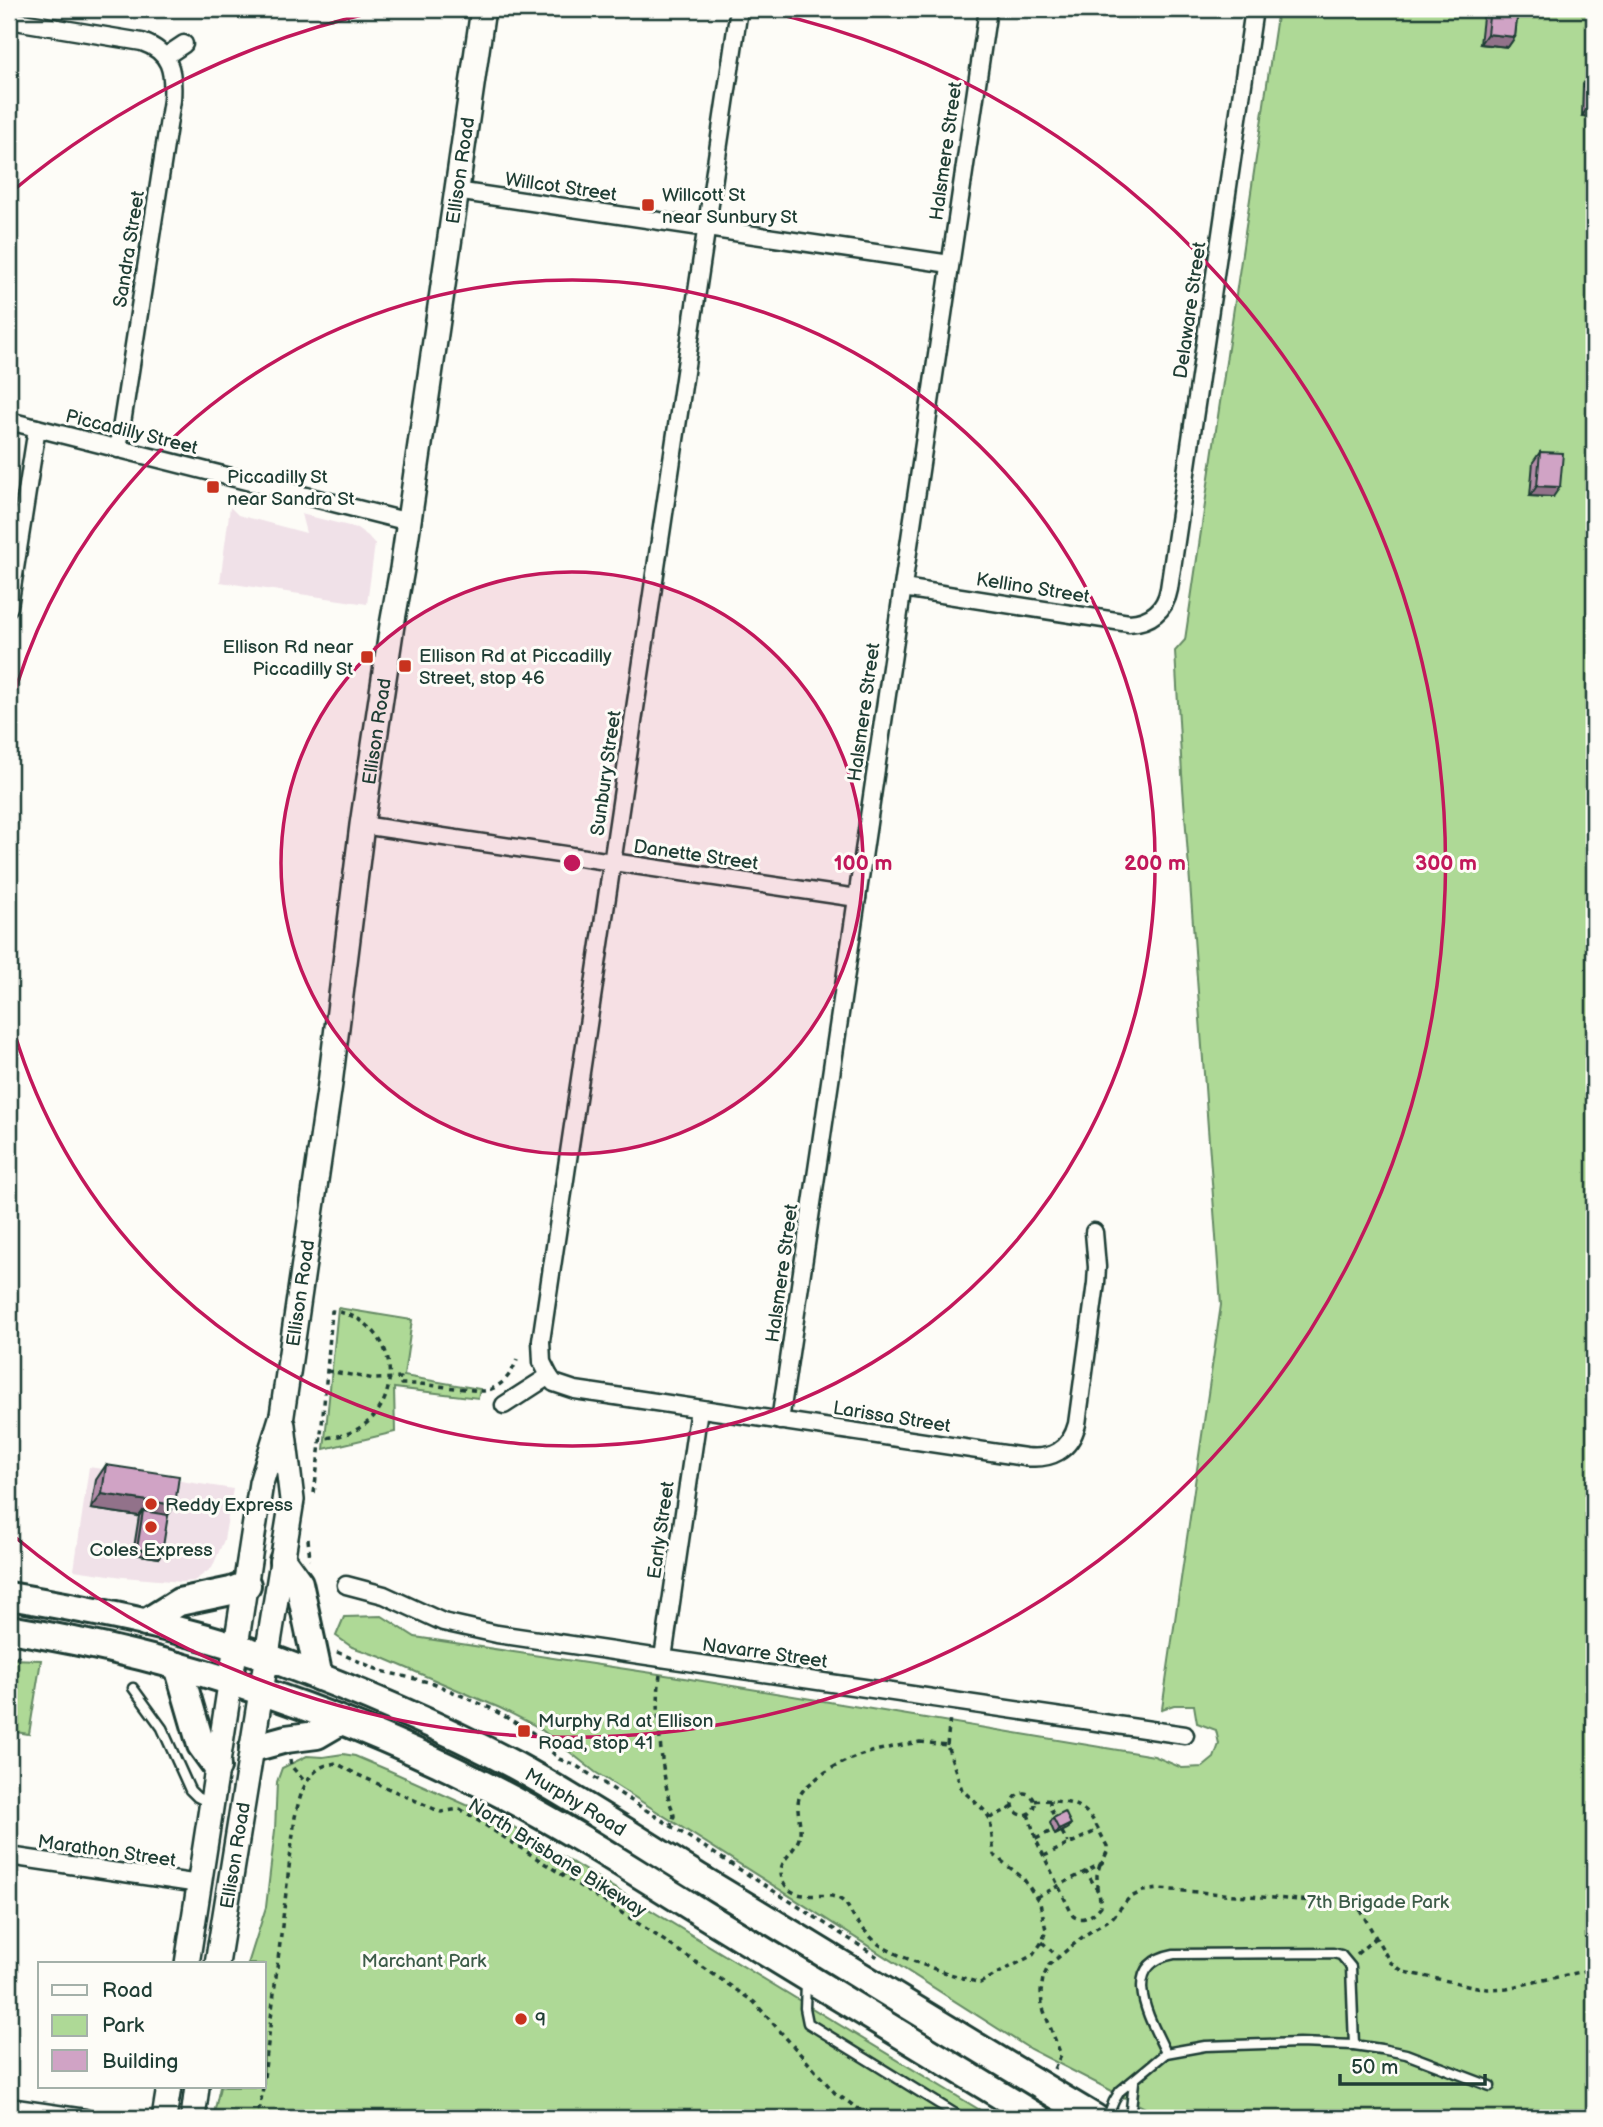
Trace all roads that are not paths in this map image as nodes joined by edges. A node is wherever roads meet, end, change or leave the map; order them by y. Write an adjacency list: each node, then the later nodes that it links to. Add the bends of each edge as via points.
1 (483, 9): 8 (street, Ellison Road)
2 (739, 9): 9 (street, Sunbury Street)
3 (988, 9): 10 (street, Halsmere Street)
4 (1254, 9): 17 (street, Delaware Street, via 1169,589)
5 (9, 20): 7 (street, via 142,42)
6 (184, 44): 7 (street)
7 (166, 56): 13 (street, Sandra Street, via 172,100)
8 (456, 191): 9 (street, Willcot Street); 14 (street, Ellison Road)
9 (707, 228): 10 (street, Willcot Street); 19 (street, Sunbury Street)
10 (950, 264): 15 (street, Halsmere Street)
11 (9, 421): 12 (street, Piccadilly Street)
12 (37, 428): 13 (street, Piccadilly Street); 16 (street)
13 (118, 449): 14 (street, Piccadilly Street)
14 (408, 522): 18 (street, Ellison Road)
15 (903, 588): 17 (street, Kellino Street, via 1129,622); 20 (street, Halsmere Street)
16 (9, 607)
17 (1156, 614)
18 (362, 825): 19 (street, Danette Street); 25 (street, Ellison Road)
19 (613, 863): 20 (street, Danette Street); 22 (street, Sunbury Street, via 541,1341 542,1362)
20 (857, 898): 26 (street, Halsmere Street)
21 (1094, 1232): 26 (street, Larissa Street, via 1096,1283 1077,1424 1061,1451 1039,1459)
22 (549, 1376): 23 (street); 24 (street, Larissa Street, via 554,1383 575,1390)
23 (504, 1405)
24 (699, 1409): 26 (street, Larissa Street); 35 (street, Early Street)
25 (282, 1415): 27 (street, Ellison Road, via 292,1500); 28 (street, Ellison Road, via 261,1483)
26 (780, 1420)
27 (283, 1561): 34 (street, Ellison Road); 37 (main road, via 299,1583)
28 (247, 1585): 31 (main road, via 179,1602); 33 (street, Ellison Road)
29 (346, 1585): 35 (street, Navarre Street, via 384,1595 467,1629)
30 (9, 1596): 31 (main road, Murphy Road)
31 (145, 1623): 33 (main road, Murphy Road)
32 (9, 1629): 36 (main road, Murphy Road)
33 (235, 1647): 34 (main road, Murphy Road); 38 (street, Ellison Road)
34 (268, 1657): 37 (main road, Murphy Road); 40 (street, Ellison Road)
35 (663, 1658): 42 (street, Navarre Street)
36 (178, 1666): 38 (main road, Murphy Road); 44 (main road, via 201,1745)
37 (319, 1677): 63 (main road, Murphy Road, via 457,1736 518,1768)
38 (230, 1682): 40 (main road, Murphy Road); 44 (street, Ellison Road)
39 (133, 1688): 45 (lane, Ellison Road, via 162,1728 190,1790)
40 (262, 1692): 41 (main road, Murphy Road); 43 (street, Ellison Road)
41 (341, 1721): 43 (main road, via 317,1735); 50 (main road, Murphy Road, via 472,1779 559,1826)
42 (1185, 1735)
43 (253, 1748): 49 (street, Ellison Road)
44 (217, 1767): 45 (street, Ellison Road)
45 (211, 1804): 47 (street, Ellison Road)
46 (9, 1856): 47 (street, Marathon Street)
47 (199, 1884): 48 (street, Ellison Road)
48 (187, 1962)
49 (218, 1962)
50 (806, 1976): 61 (lane, via 808,2023); 62 (main road, Murphy Road)
51 (1354, 2045): 52 (lane, via 1205,2046); 52 (lane, via 1353,1979 1341,1955 1174,1954 1156,1960 1141,1984 1143,2002); 54 (lane, via 1406,2054)
52 (1166, 2053): 53 (lane)
53 (1134, 2082): 64 (lane, via 1121,2091); 65 (lane)
54 (1490, 2087)
55 (169, 2088): 59 (street)
56 (197, 2088): 60 (street)
57 (9, 2107): 58 (street)
58 (85, 2118)
59 (164, 2118)
60 (192, 2118)
61 (962, 2118)
62 (1038, 2118)
63 (1095, 2118)
64 (1107, 2118)
65 (1130, 2118)

